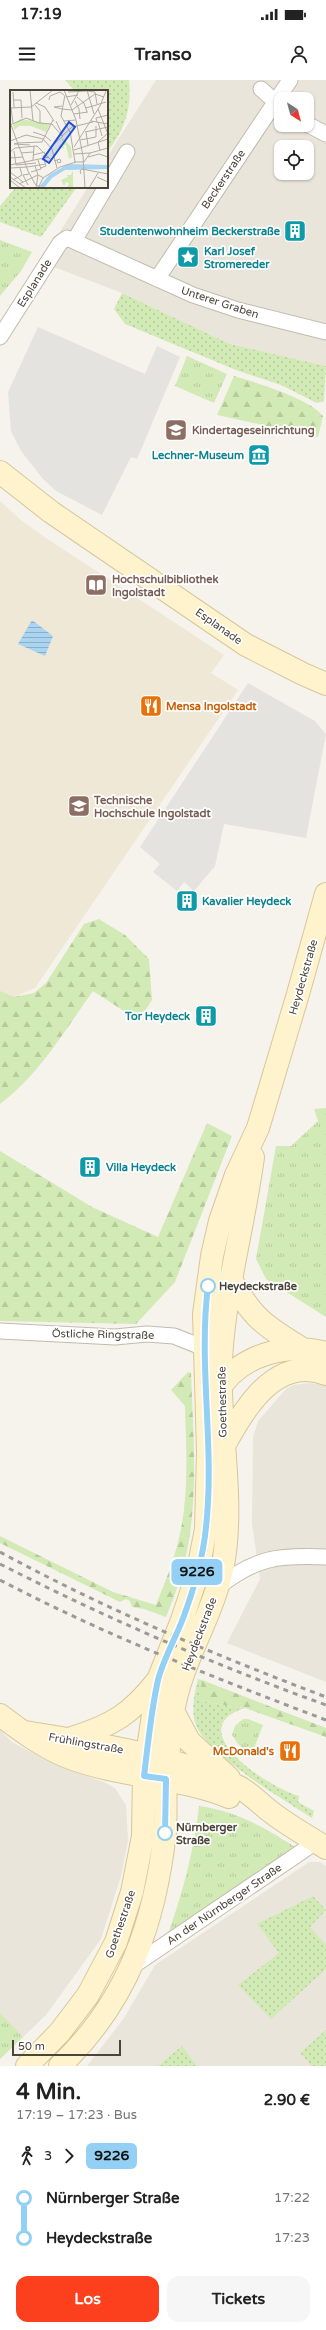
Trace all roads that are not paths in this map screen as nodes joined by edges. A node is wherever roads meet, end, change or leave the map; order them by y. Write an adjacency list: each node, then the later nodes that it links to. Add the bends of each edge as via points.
1 (290, 80): 3 (street, Beckerstraße)
2 (261, 89): 4 (street)
3 (284, 92)
4 (274, 100)
5 (274, 110): 12 (street, Beckerstraße)
6 (314, 128): 7 (street)
7 (326, 134)
8 (127, 152): 9 (street)
9 (108, 184)
10 (106, 188): 11 (street)
11 (74, 240): 12 (street, Unterer Graben); 14 (street, Esplanade, via 67,238 60,243)
12 (157, 279): 13 (street, Unterer Graben, via 193,295 238,310)
13 (326, 332)
14 (0, 337)
15 (0, 453): 17 (street, Esplanade)
16 (0, 472): 17 (street, Esplanade)
17 (20, 488): 18 (street, Esplanade, via 51,512 246,645)
18 (326, 684)
19 (326, 894): 20 (street, Heydeckstraße)
20 (258, 1128): 21 (street, Heydeckstraße); 24 (street, Heydeckstraße, via 236,1175 220,1221 212,1256 204,1314)
21 (230, 1278): 23 (street, via 244,1302 264,1325); 24 (street, Heydeckstraße)
22 (0, 1331): 24 (street, Östliche Ringstraße, via 115,1337 147,1334 174,1336)
23 (301, 1348): 25 (street); 26 (street, via 266,1354)
24 (213, 1353): 26 (street); 29 (street, Goethestraße); 30 (street, Heydeckstraße)
25 (326, 1353)
26 (241, 1368): 28 (street, via 262,1380); 29 (street, Heydeckstraße)
27 (326, 1374): 28 (street, via 301,1370)
28 (272, 1380): 31 (street, via 251,1401)
29 (220, 1387): 30 (street, Heydeckstraße, via 213,1401); 31 (street, Goethestraße)
30 (207, 1427): 34 (street, Heydeckstraße, via 206,1529 197,1575)
31 (223, 1447): 33 (street, Heydeckstraße, via 227,1539)
32 (326, 1557): 33 (street, via 288,1556 254,1564)
33 (217, 1588): 35 (street, Heydeckstraße, via 180,1685)
34 (158, 1680): 38 (street, via 139,1704 115,1721 93,1732); 39 (street, Heydeckstraße)
35 (174, 1711): 40 (street, Heydeckstraße); 42 (street, via 189,1741)
36 (0, 1714): 37 (street, Frühlingstraße)
37 (24, 1732): 38 (street, Frühlingstraße); 41 (street, Frühlingstraße, via 72,1759)
38 (69, 1739): 39 (street, Frühlingstraße)
39 (147, 1755): 40 (street, Frühlingstraße); 41 (street, Goethestraße)
40 (167, 1770): 41 (street, Frühlingstraße); 42 (street); 43 (street, via 224,1796); 45 (street, via 165,1833 157,1883 146,1932)
41 (144, 1776): 46 (street, Goethestraße, via 143,1836 132,1892 116,1942 88,1995 60,2032)
42 (240, 1788): 43 (street)
43 (273, 1814): 44 (street)
44 (320, 1844): 45 (street, An der Nürnberger Straße, via 307,1848)
45 (133, 1966): 47 (street, via 90,2032)
46 (27, 2066)
47 (60, 2066)

